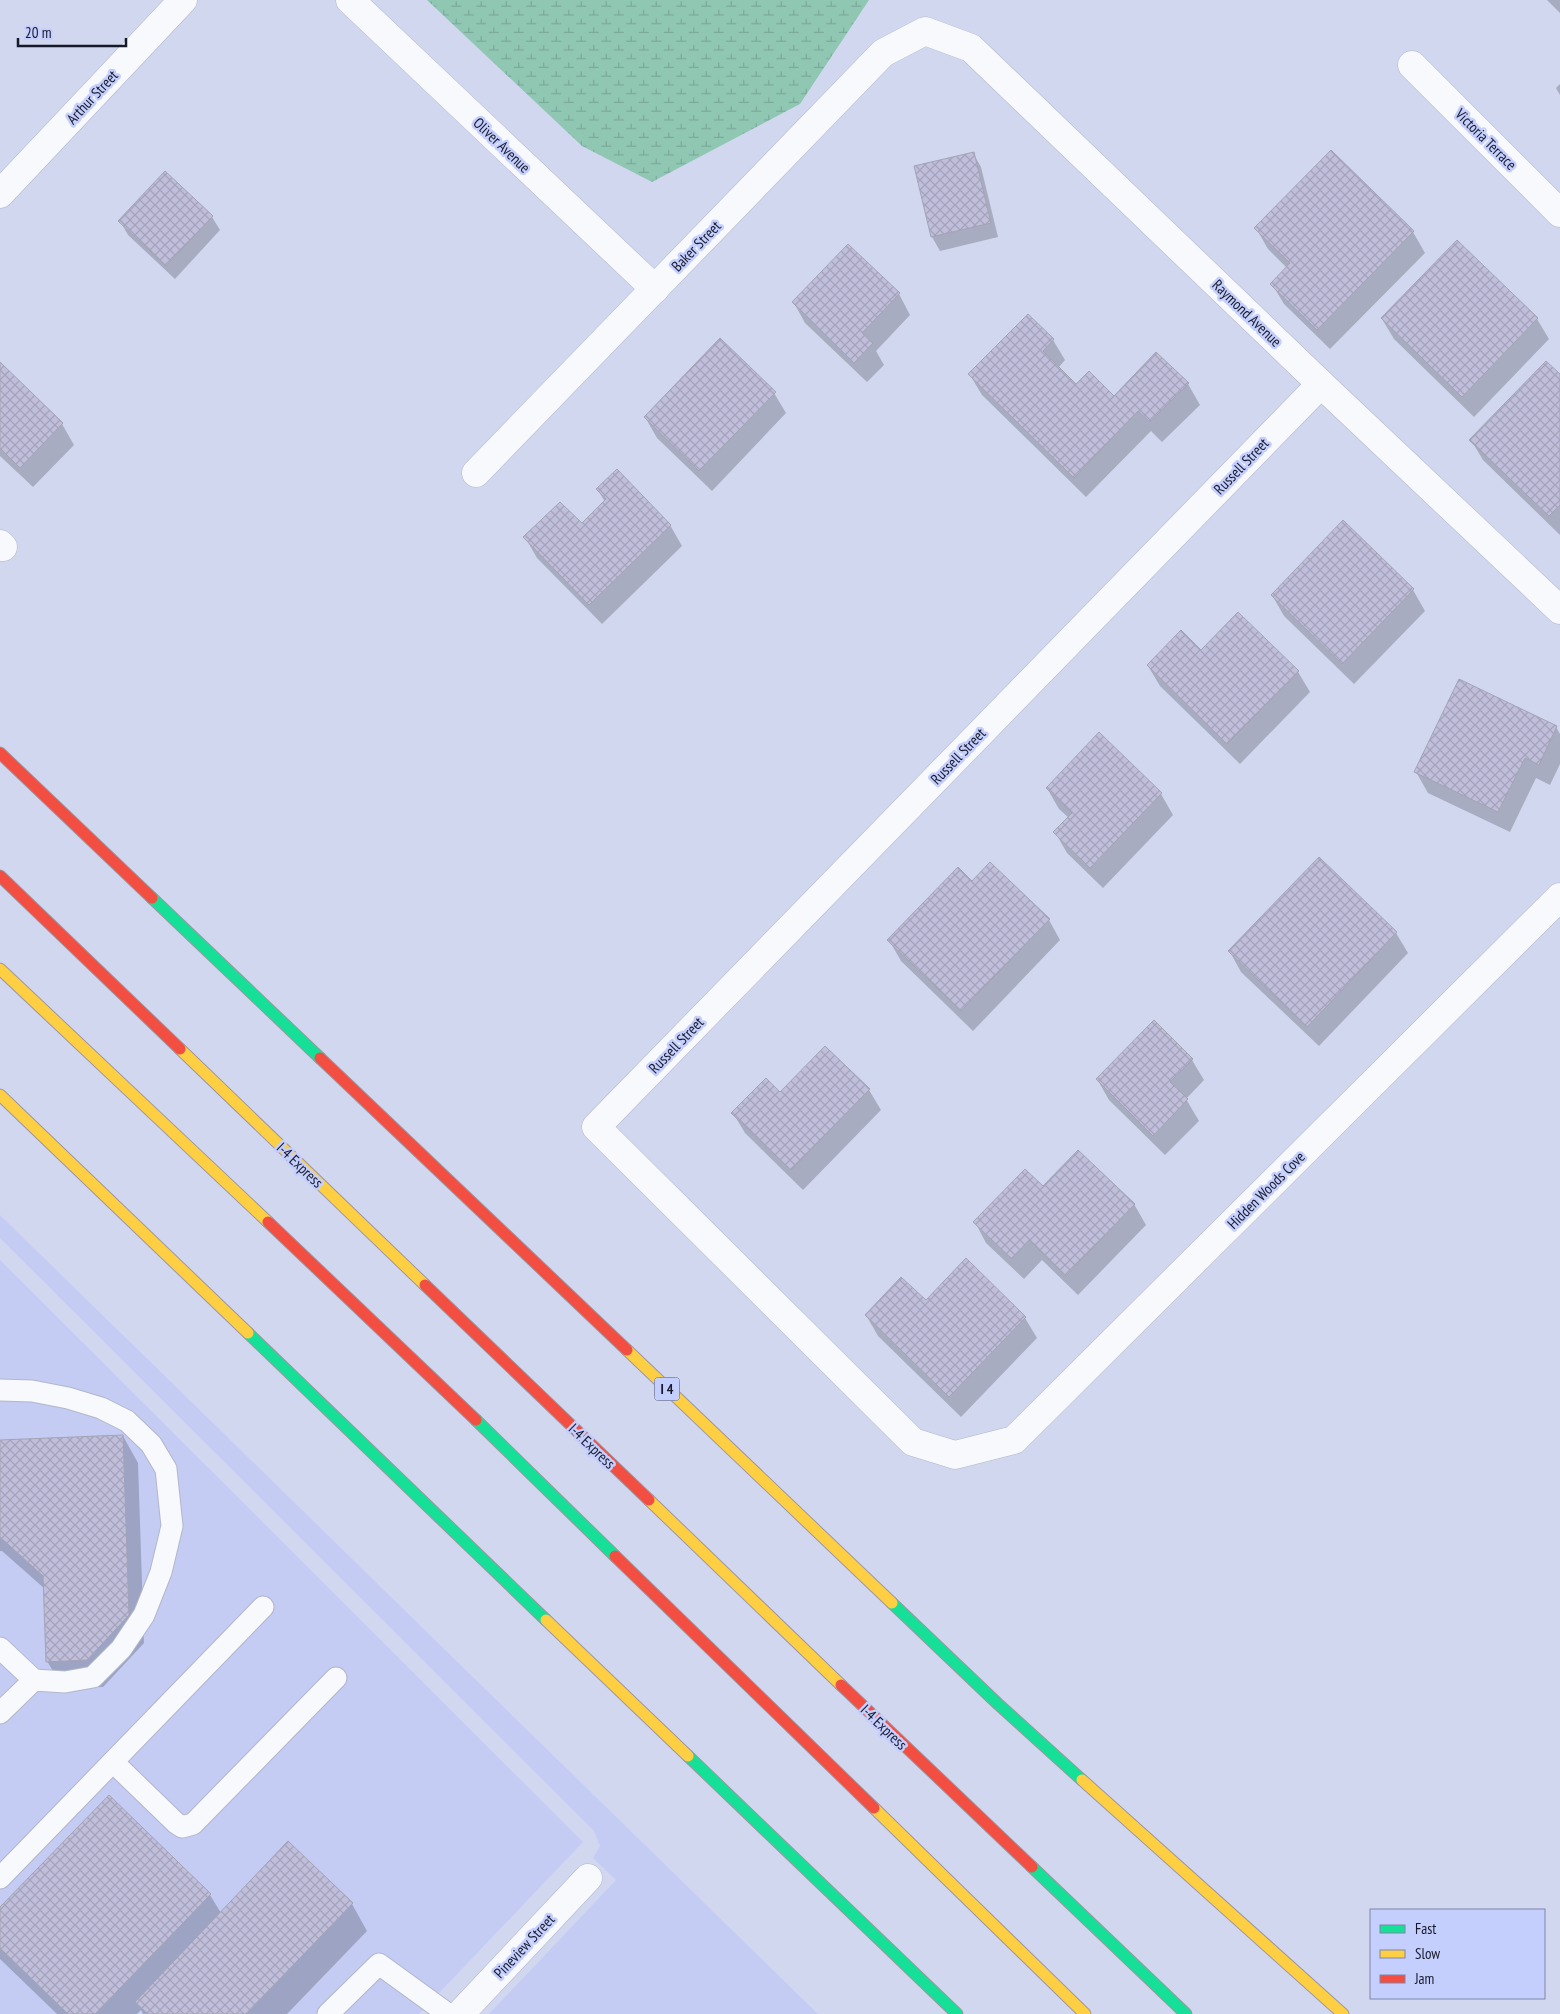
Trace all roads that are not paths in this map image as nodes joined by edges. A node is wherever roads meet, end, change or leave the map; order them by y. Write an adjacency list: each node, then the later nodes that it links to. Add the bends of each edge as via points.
1 (183, 0): 5 (street, Arthur Street)
2 (350, 0): 7 (street, Oliver Avenue)
3 (925, 31): 7 (street, Baker Street, via 883,53); 8 (street, Raymond Avenue, via 971,48)
4 (1412, 65): 6 (street, Victoria Terrace)
5 (0, 194)
6 (1560, 213)
7 (654, 289): 9 (street, Baker Street)
8 (1321, 384): 10 (street, Raymond Avenue); 17 (street, Russell Street, via 596,1127 914,1442)
9 (476, 472)
10 (1560, 610)
11 (0, 754): 32 (highway, I 4, via 998,1704)
12 (0, 876): 31 (highway, I-4 Express)
13 (1560, 897): 17 (street, Hidden Woods Cove, via 1014,1440)
14 (0, 969): 30 (highway, via 433,1378)
15 (0, 1095): 29 (highway)
16 (0, 1390): 21 (lane, via 32,1391 101,1408 133,1427 151,1444 166,1469 172,1526 161,1572 144,1615 121,1649 93,1677 65,1682)
17 (956, 1455)
18 (263, 1607): 23 (lane)
19 (0, 1648): 21 (lane)
20 (336, 1678): 23 (lane, via 192,1824 182,1827 176,1823)
21 (34, 1680): 22 (lane)
22 (0, 1713)
23 (113, 1762): 24 (lane)
24 (0, 1878)
25 (588, 1878): 28 (street, Pineview Street)
26 (328, 2014): 27 (lane, via 379,1964)
27 (448, 2014)
28 (460, 2014)
29 (957, 2014)
30 (1085, 2014)
31 (1186, 2014)
32 (1343, 2014)

